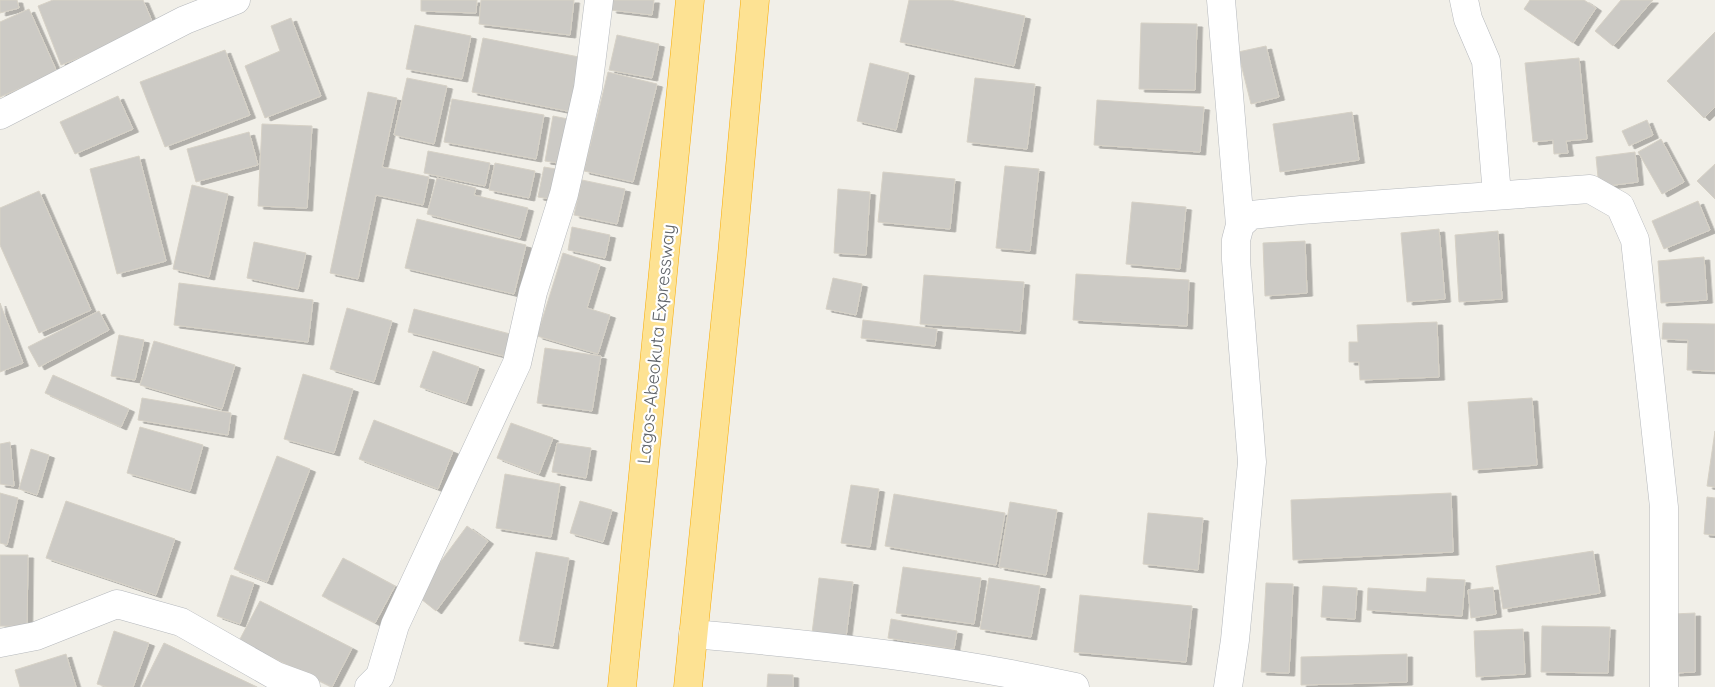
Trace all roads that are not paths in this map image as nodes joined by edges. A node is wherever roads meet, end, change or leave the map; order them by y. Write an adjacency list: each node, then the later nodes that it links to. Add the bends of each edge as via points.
1 (236, 0): 7 (street)
2 (599, 0): 14 (street, via 588,88 564,194 533,292 518,363 395,625 380,676)
3 (690, 0): 15 (highway, Lagos-Abeokuta Expressway)
4 (755, 0): 11 (highway)
5 (1220, 0): 10 (street)
6 (1464, 0): 9 (street, via 1468,19 1486,61)
7 (182, 10): 8 (street)
8 (0, 116)
9 (1497, 195): 10 (street, via 1251,215); 19 (street, via 1590,189 1620,206 1635,240 1664,507)
10 (1240, 225): 18 (street, via 1236,260 1252,462)
11 (693, 634): 16 (highway); 17 (street, via 807,644 999,670)
12 (0, 643): 13 (street, via 36,636 117,604 181,622 276,676)
13 (306, 687)
14 (369, 687)
15 (622, 687)
16 (688, 687)
17 (1075, 687)
18 (1228, 687)
19 (1664, 687)

